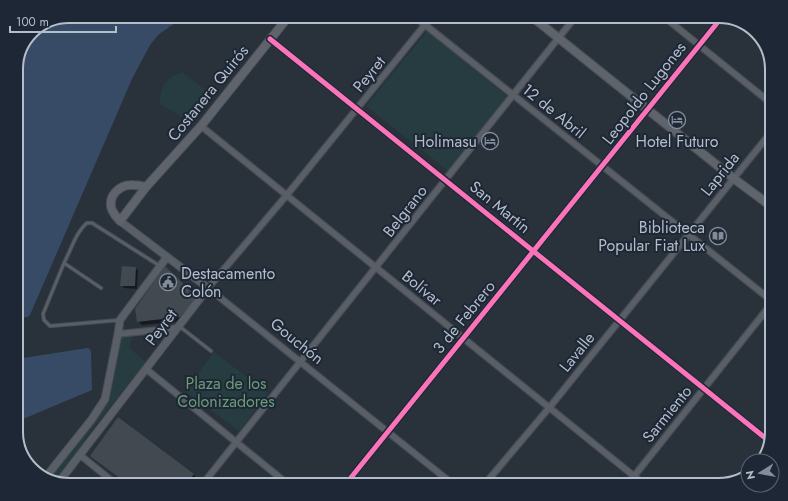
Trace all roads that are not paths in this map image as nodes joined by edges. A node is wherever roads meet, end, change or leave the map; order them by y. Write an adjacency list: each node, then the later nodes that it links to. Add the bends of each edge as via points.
1 (283, 23): 9 (main road, Costanera Quirós)
2 (423, 23): 7 (street, 12 de Abril)
3 (540, 23): 8 (main road)
4 (571, 23): 8 (street, Belgrano)
5 (672, 23): 10 (street)
6 (717, 23): 10 (street, Leopoldo Lugones)
7 (425, 25): 11 (street, 12 de Abril); 13 (street, Peyret)
8 (559, 38): 11 (street, Belgrano); 14 (main road)
9 (270, 39): 13 (street, San Martín); 15 (main road, Costanera Quirós)
10 (699, 45): 12 (street); 14 (street, Leopoldo Lugones)
11 (513, 95): 17 (street, 12 de Abril); 19 (street, Belgrano)
12 (765, 98)
13 (357, 109): 19 (street, San Martín); 21 (street, Peyret)
14 (648, 109): 17 (street, Leopoldo Lugones); 18 (main road)
15 (200, 126): 20 (main road, Costanera Quirós); 21 (street, Bolívar)
16 (765, 140): 18 (street, Laprida)
17 (603, 166): 24 (street, 12 de Abril); 25 (street, 3 de Febrero)
18 (734, 178): 22 (main road); 24 (street, Laprida)
19 (446, 180): 25 (street, San Martín); 29 (street, Belgrano)
20 (146, 187): 23 (main road, Costanera Quirós); 23 (main road, via 133,184 120,187 114,194 111,205)
21 (286, 196): 29 (street, Bolívar); 31 (street, Peyret)
22 (765, 202)
23 (120, 221): 26 (street, Gouchón)
24 (688, 234): 32 (street, 12 de Abril); 35 (street, Lavalle)
25 (534, 251): 35 (street, San Martín); 38 (street, 3 de Febrero)
26 (167, 257): 28 (street, Peyret); 31 (street, Gouchón)
27 (64, 263): 28 (lane, via 82,227 92,223); 30 (lane); 34 (lane, via 43,314 44,320 50,326)
28 (160, 266): 34 (street, Peyret)
29 (376, 268): 38 (street, Bolívar); 40 (street, Belgrano)
30 (101, 288)
31 (208, 288): 36 (street, Peyret); 40 (street, Gouchón)
32 (765, 296)
33 (765, 311): 42 (street, Sarmiento)
34 (120, 320): 37 (street, Peyret)
35 (619, 320): 42 (street, San Martín); 43 (street, Lavalle)
36 (178, 327): 37 (street); 39 (lane); 41 (street, Peyret)
37 (118, 334): 48 (street, Peyret, via 104,398 92,419)
38 (464, 339): 43 (street, Bolívar); 44 (street, 3 de Febrero)
39 (211, 351)
40 (301, 362): 44 (street, Gouchón); 46 (street, Belgrano)
41 (146, 369): 46 (street); 47 (street, Peyret)
42 (704, 389): 45 (street, San Martín); 49 (street, Sarmiento)
43 (549, 408): 49 (street, Bolívar); 56 (street, Lavalle)
44 (388, 432): 54 (street, 3 de Febrero); 55 (street, Gouchón)
45 (765, 438)
46 (237, 442): 52 (street, Belgrano); 53 (street)
47 (80, 455): 50 (street, Peyret); 51 (street)
48 (49, 473)
49 (634, 476): 57 (street, Bolívar)
50 (63, 477)
51 (108, 478)
52 (208, 478)
53 (281, 478)
54 (351, 478)
55 (445, 478)
56 (490, 478)
57 (636, 478)

